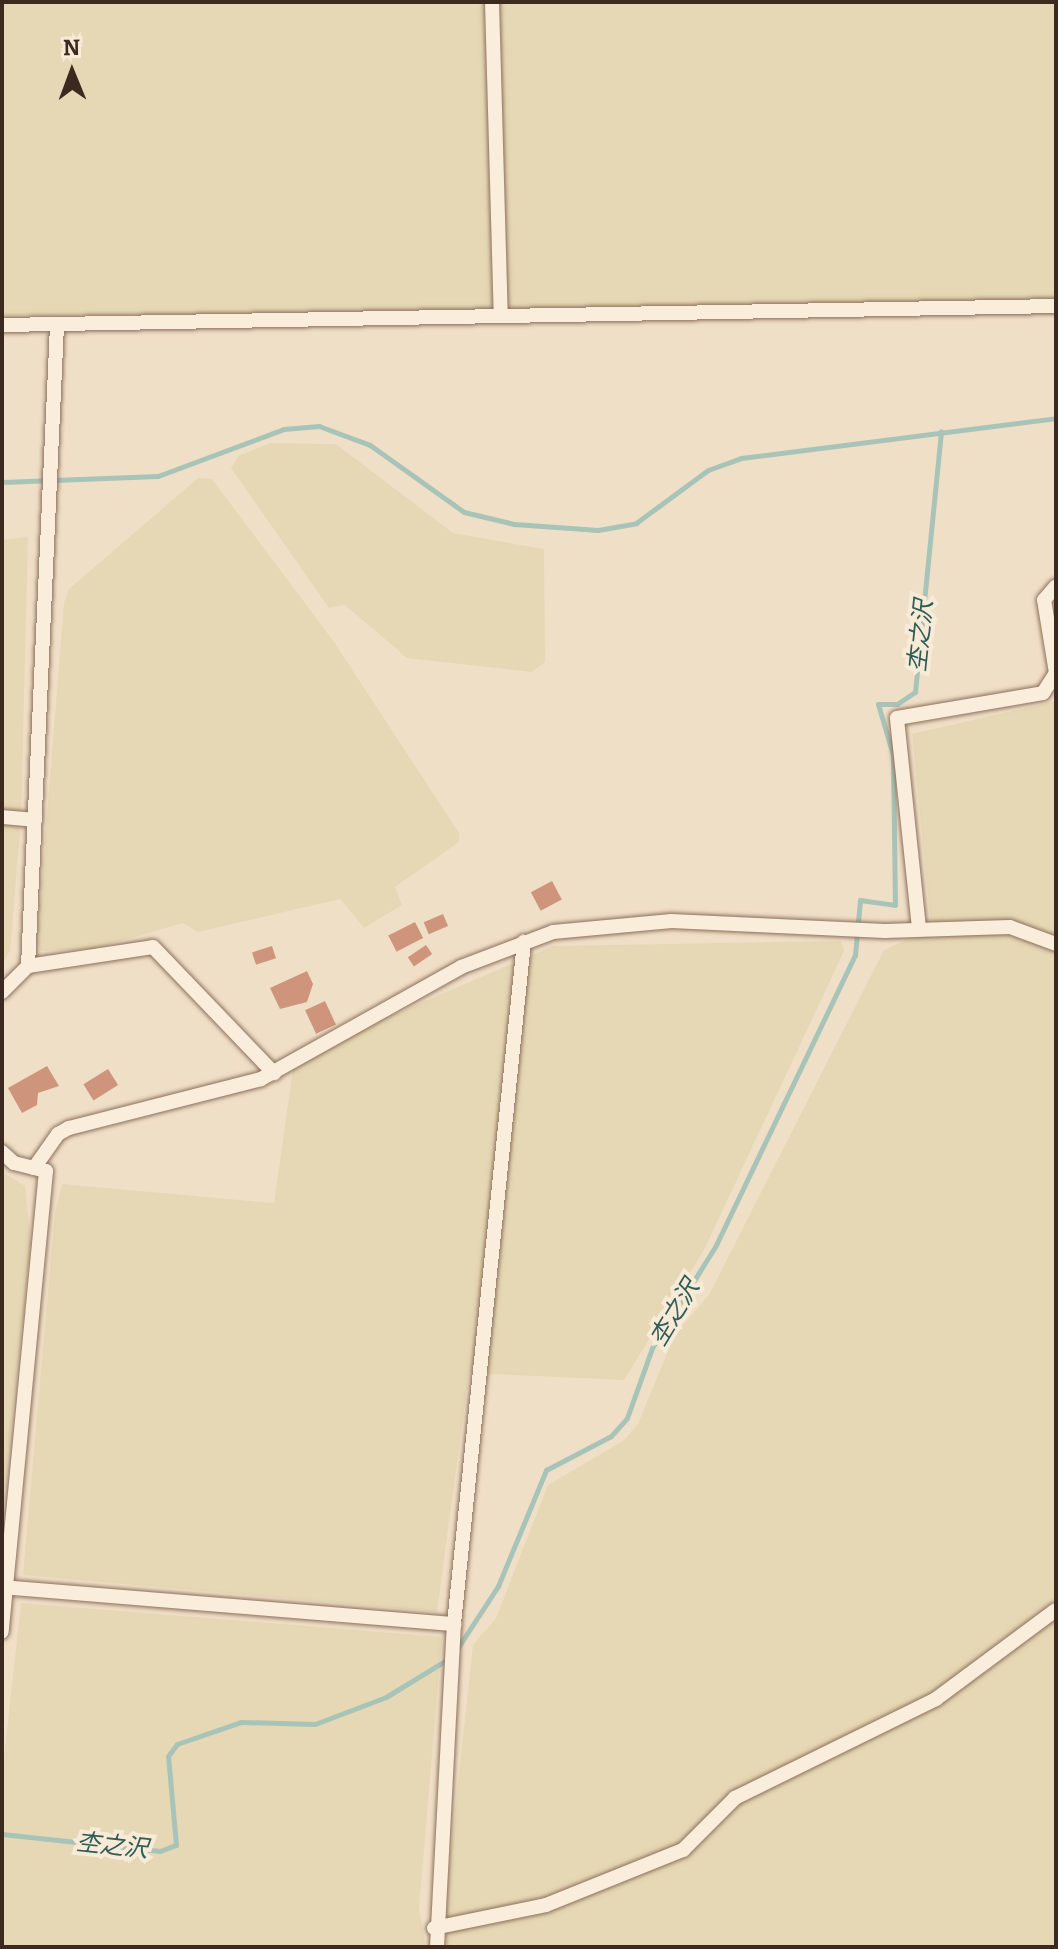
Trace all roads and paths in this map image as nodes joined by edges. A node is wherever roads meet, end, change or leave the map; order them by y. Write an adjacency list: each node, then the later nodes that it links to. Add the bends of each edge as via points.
1 (492, 2): 3 (street)
2 (1056, 306): 3 (street)
3 (501, 315): 4 (street)
4 (57, 324): 5 (street); 8 (street)
5 (2, 325)
6 (1056, 586): 9 (street, via 1044,600 1056,673 1043,693 897,718)
7 (2, 817): 8 (street)
8 (35, 820): 12 (street)
9 (919, 928): 10 (street, via 671,921 553,932); 11 (street, via 1010,927)
10 (524, 942): 14 (street, via 461,967); 19 (street)
11 (1056, 944)
12 (28, 966): 13 (street); 14 (street, via 153,947)
13 (2, 992)
14 (274, 1073): 16 (street, via 69,1128 58,1134)
15 (2, 1152): 16 (street, via 14,1163)
16 (34, 1168): 17 (street, via 46,1171)
17 (4, 1588): 19 (street); 20 (street)
18 (1056, 1610): 21 (street, via 936,1699 735,1798 683,1850 546,1905)
19 (454, 1624): 21 (street)
20 (2, 1632)
21 (434, 1928): 22 (street)
22 (437, 1947)

